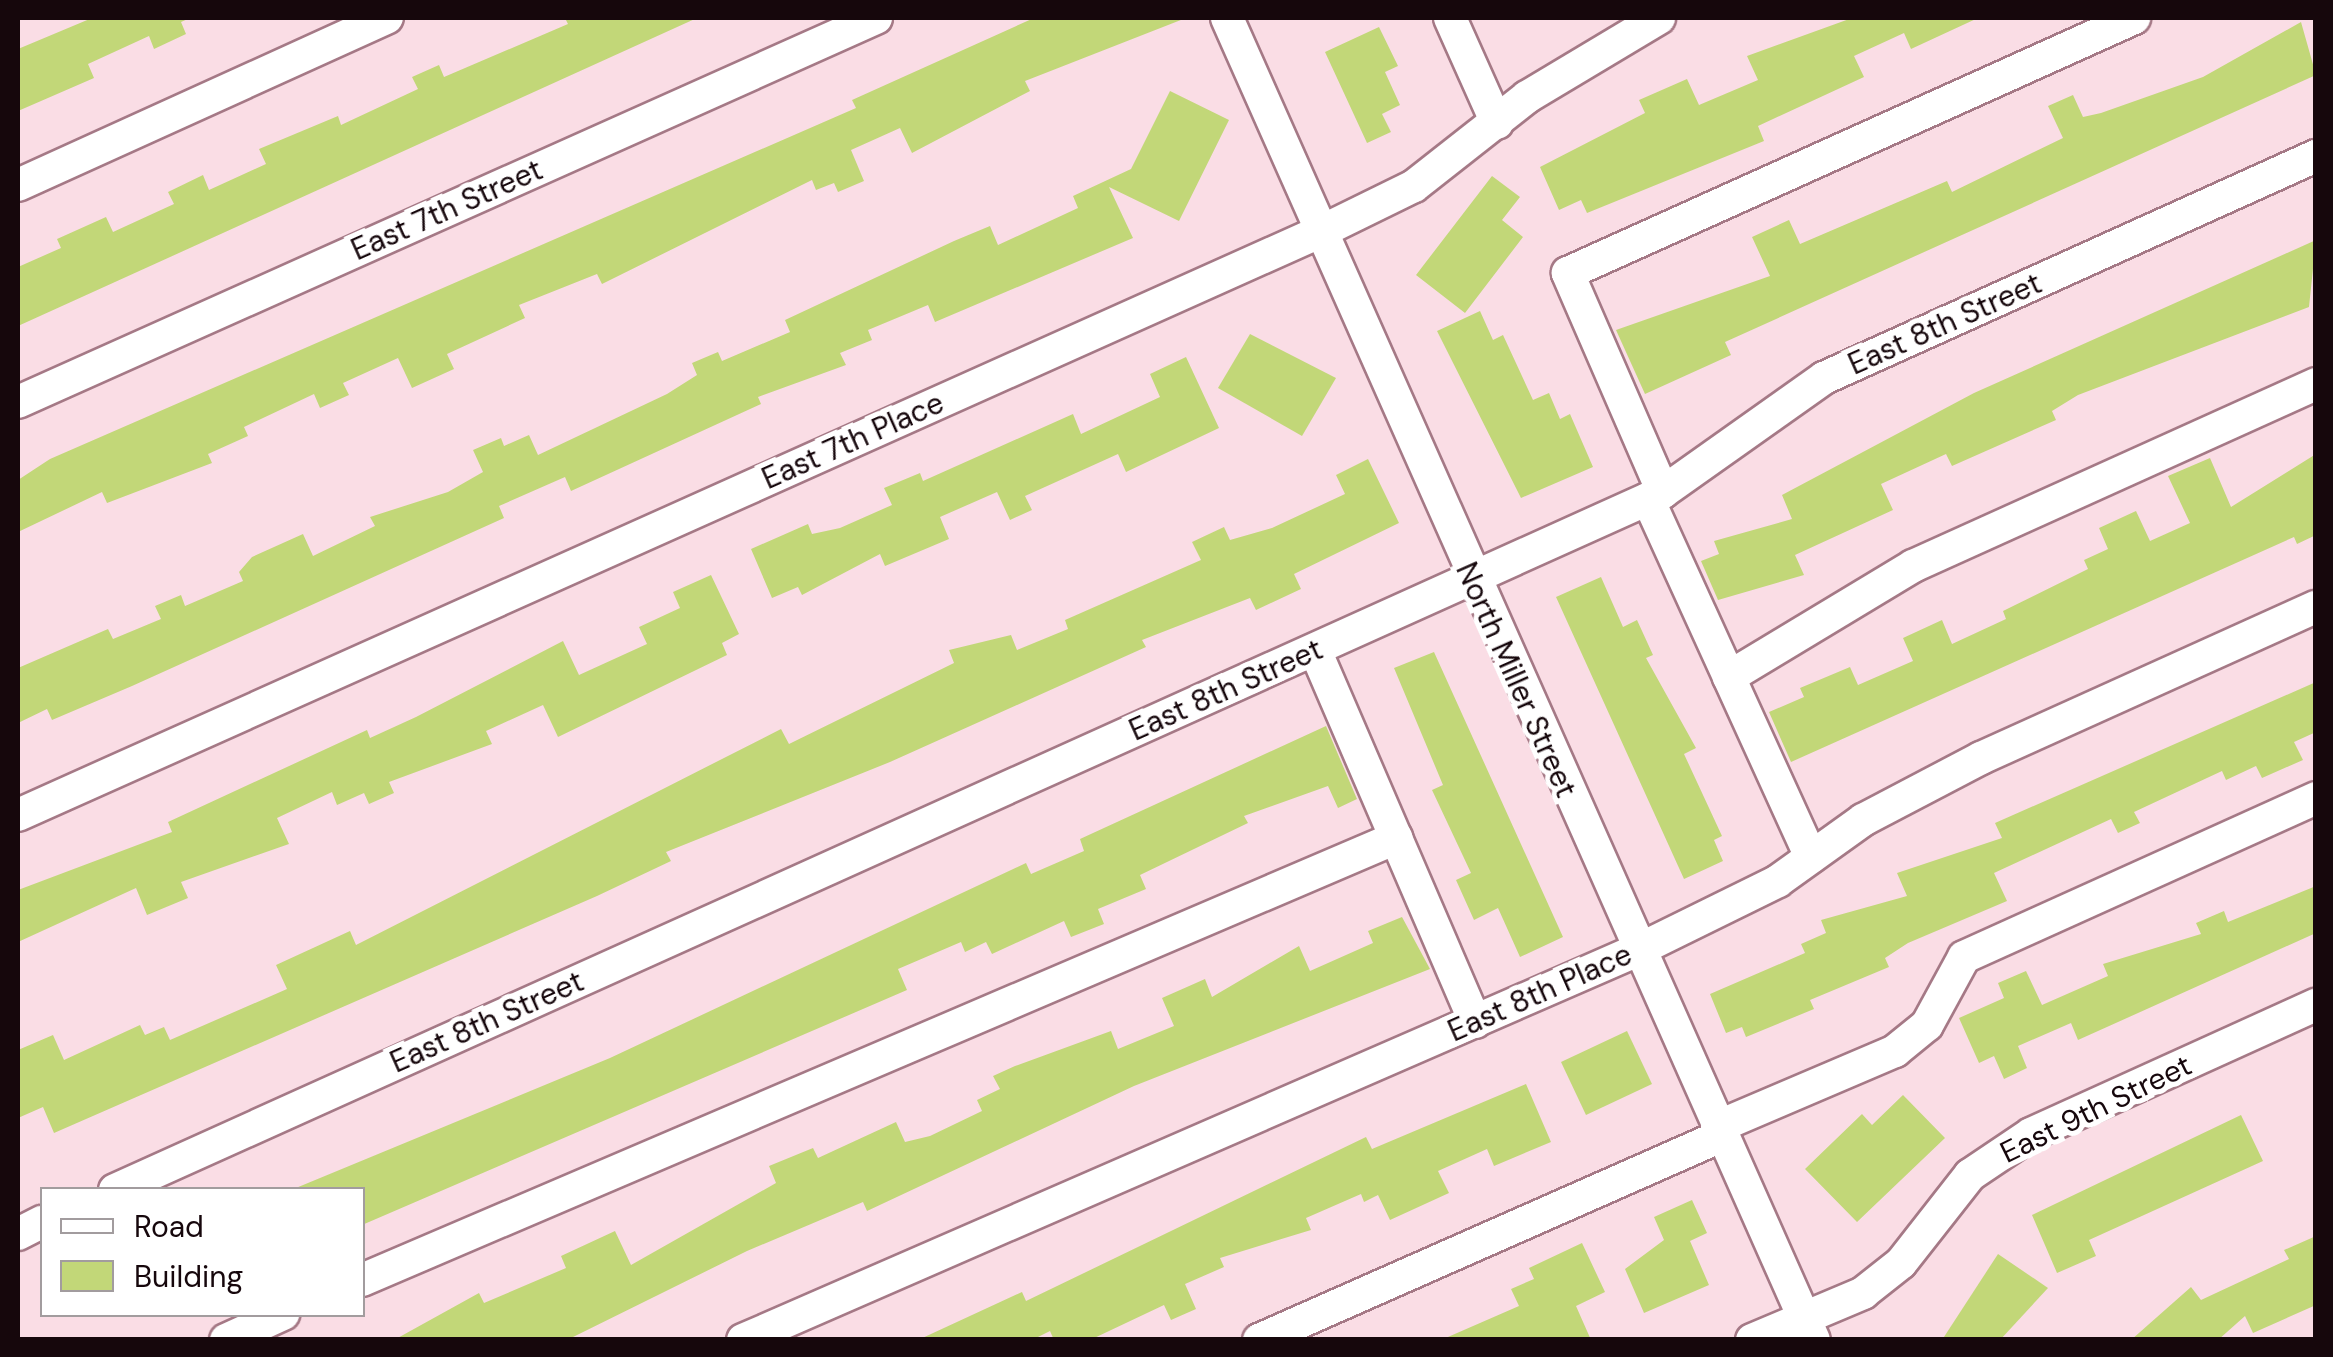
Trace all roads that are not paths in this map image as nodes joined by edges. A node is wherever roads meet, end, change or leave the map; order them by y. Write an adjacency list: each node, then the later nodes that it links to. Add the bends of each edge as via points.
1 (387, 18): 9 (street)
2 (876, 18): 12 (street, East 7th Street)
3 (1227, 18): 10 (street, North Miller Street)
4 (1450, 18): 7 (street)
5 (1660, 18): 7 (street, East 7th Place)
6 (2134, 18): 13 (street, via 1568,273)
7 (1498, 124): 10 (street, East 7th Place, via 1414,186)
8 (2316, 156): 13 (street, East 8th Street, via 1824,378)
9 (18, 185)
10 (1322, 231): 14 (street, North Miller Street); 19 (street, East 7th Place)
11 (2316, 384): 17 (street, via 1913,566)
12 (18, 402)
13 (1656, 496): 14 (street, East 8th Street); 17 (street)
14 (1470, 580): 16 (street, East 8th Street); 22 (street, North Miller Street)
15 (2316, 607): 21 (street, East 8th Place, via 1981,758)
16 (1315, 650): 20 (street); 26 (street, East 8th Street)
17 (1729, 677): 21 (street)
18 (2316, 798): 25 (street, via 1964,958 1927,1025 1895,1051)
19 (18, 816)
20 (1396, 838): 24 (street); 27 (street)
21 (1811, 857): 22 (street, East 8th Place)
22 (1638, 950): 24 (street, East 8th Place); 25 (street, North Miller Street)
23 (2316, 1006): 29 (street, East 9th Street, via 2032,1134 1970,1176 1901,1262)
24 (1475, 1022): 31 (street, East 8th Place)
25 (1720, 1132): 29 (street, North Miller Street); 32 (street)
26 (123, 1187)
27 (365, 1279)
28 (276, 1317): 30 (street)
29 (1808, 1328): 33 (street, East 9th Street)
30 (226, 1340)
31 (743, 1340)
32 (1259, 1340)
33 (1752, 1340)

